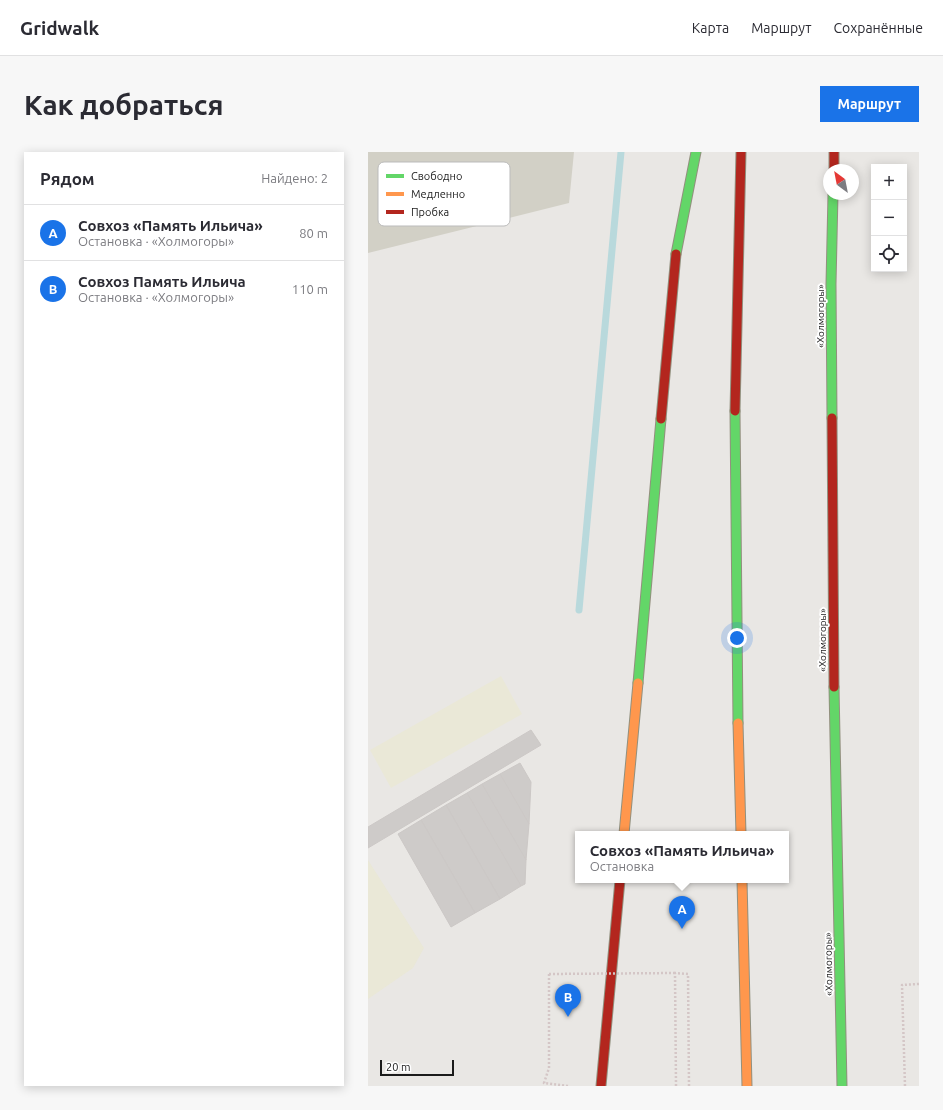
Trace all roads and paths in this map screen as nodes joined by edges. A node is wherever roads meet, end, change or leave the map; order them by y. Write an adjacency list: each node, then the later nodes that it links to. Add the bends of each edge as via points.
1 (696, 152): 6 (main road, via 677,246)
2 (741, 152): 7 (main road, via 736,285 735,561)
3 (834, 152): 4 (main road)
4 (834, 164)
5 (833, 200): 18 (main road, «Холмогоры», via 831,292 834,750)
6 (624, 831)
7 (741, 831)
8 (620, 883): 14 (main road)
9 (742, 883): 17 (main road)
10 (675, 973): 13 (path, bridge, via 549,974 549,1068 544,1083); 15 (path); 16 (path, via 688,974)
11 (919, 984): 12 (path, via 902,985)
12 (905, 1085)
13 (568, 1086)
14 (601, 1086)
15 (676, 1086)
16 (689, 1086)
17 (747, 1086)
18 (842, 1086)

